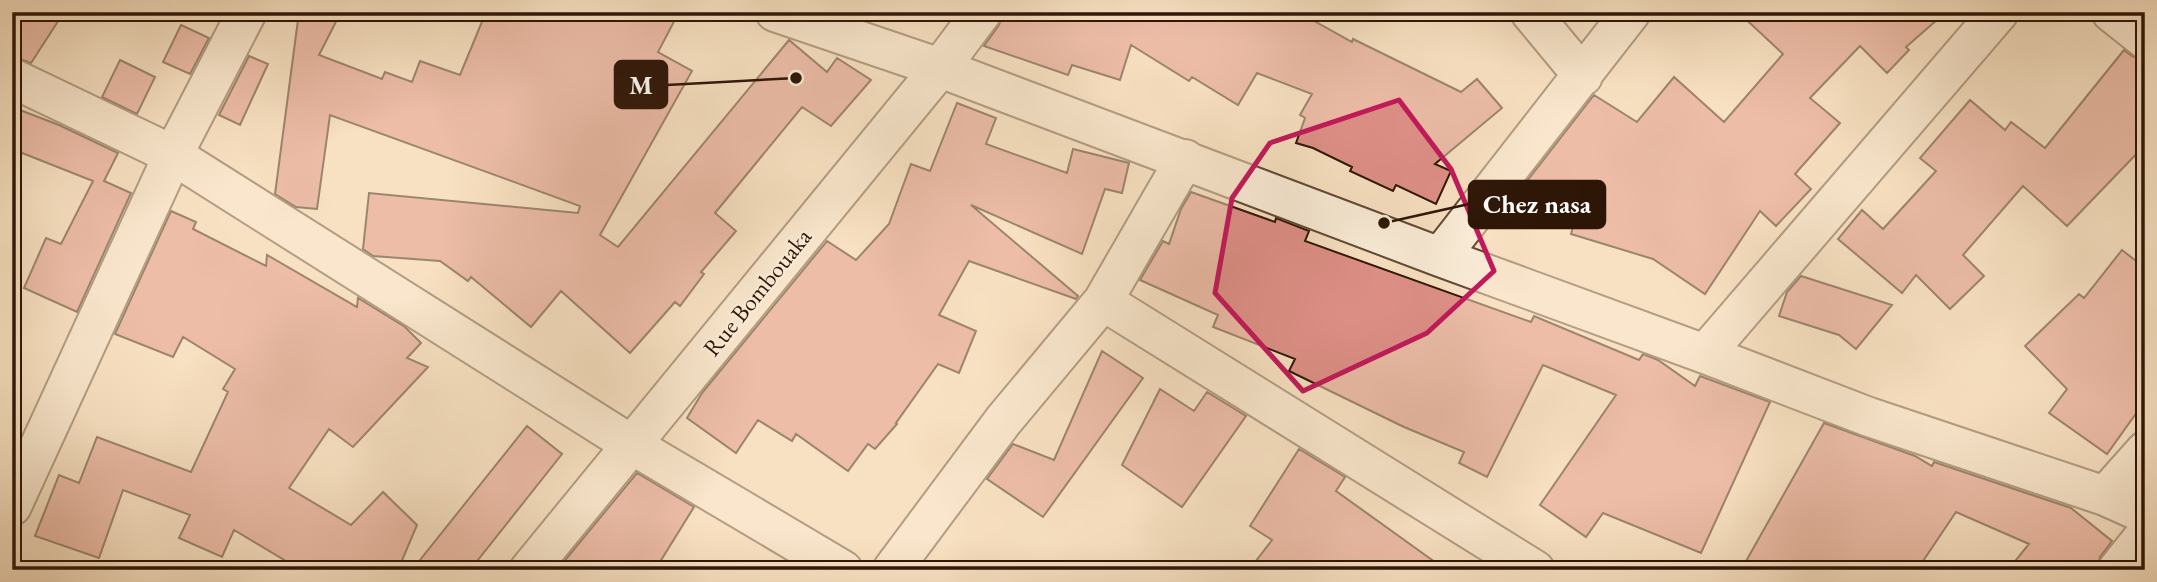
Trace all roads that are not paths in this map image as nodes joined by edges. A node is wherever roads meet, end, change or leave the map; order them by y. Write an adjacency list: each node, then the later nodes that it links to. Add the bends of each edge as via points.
1 (247, 12): 12 (street)
2 (775, 12): 9 (street)
3 (982, 12): 9 (street, Rue Bombouaka)
4 (1530, 12): 10 (street)
5 (1631, 12): 10 (street)
6 (1999, 12): 16 (street)
7 (2111, 12): 8 (street)
8 (2145, 39)
9 (940, 68): 13 (street); 17 (street, Rue Bombouaka)
10 (1583, 76): 14 (street)
11 (12, 78): 12 (street)
12 (173, 155): 17 (street); 20 (street)
13 (1185, 159): 14 (street); 15 (street)
14 (1440, 257): 16 (street)
15 (1103, 301): 25 (street, via 1003,421); 26 (street)
16 (1705, 354): 19 (street, via 1869,417)
17 (632, 444): 23 (street, Rue Bombouaka); 24 (street)
18 (2145, 452): 19 (street)
19 (2105, 496): 21 (street)
20 (12, 506)
21 (2145, 514)
22 (2145, 535): 27 (street)
23 (529, 570)
24 (843, 570)
25 (892, 570)
26 (1535, 570)
27 (2117, 570)

